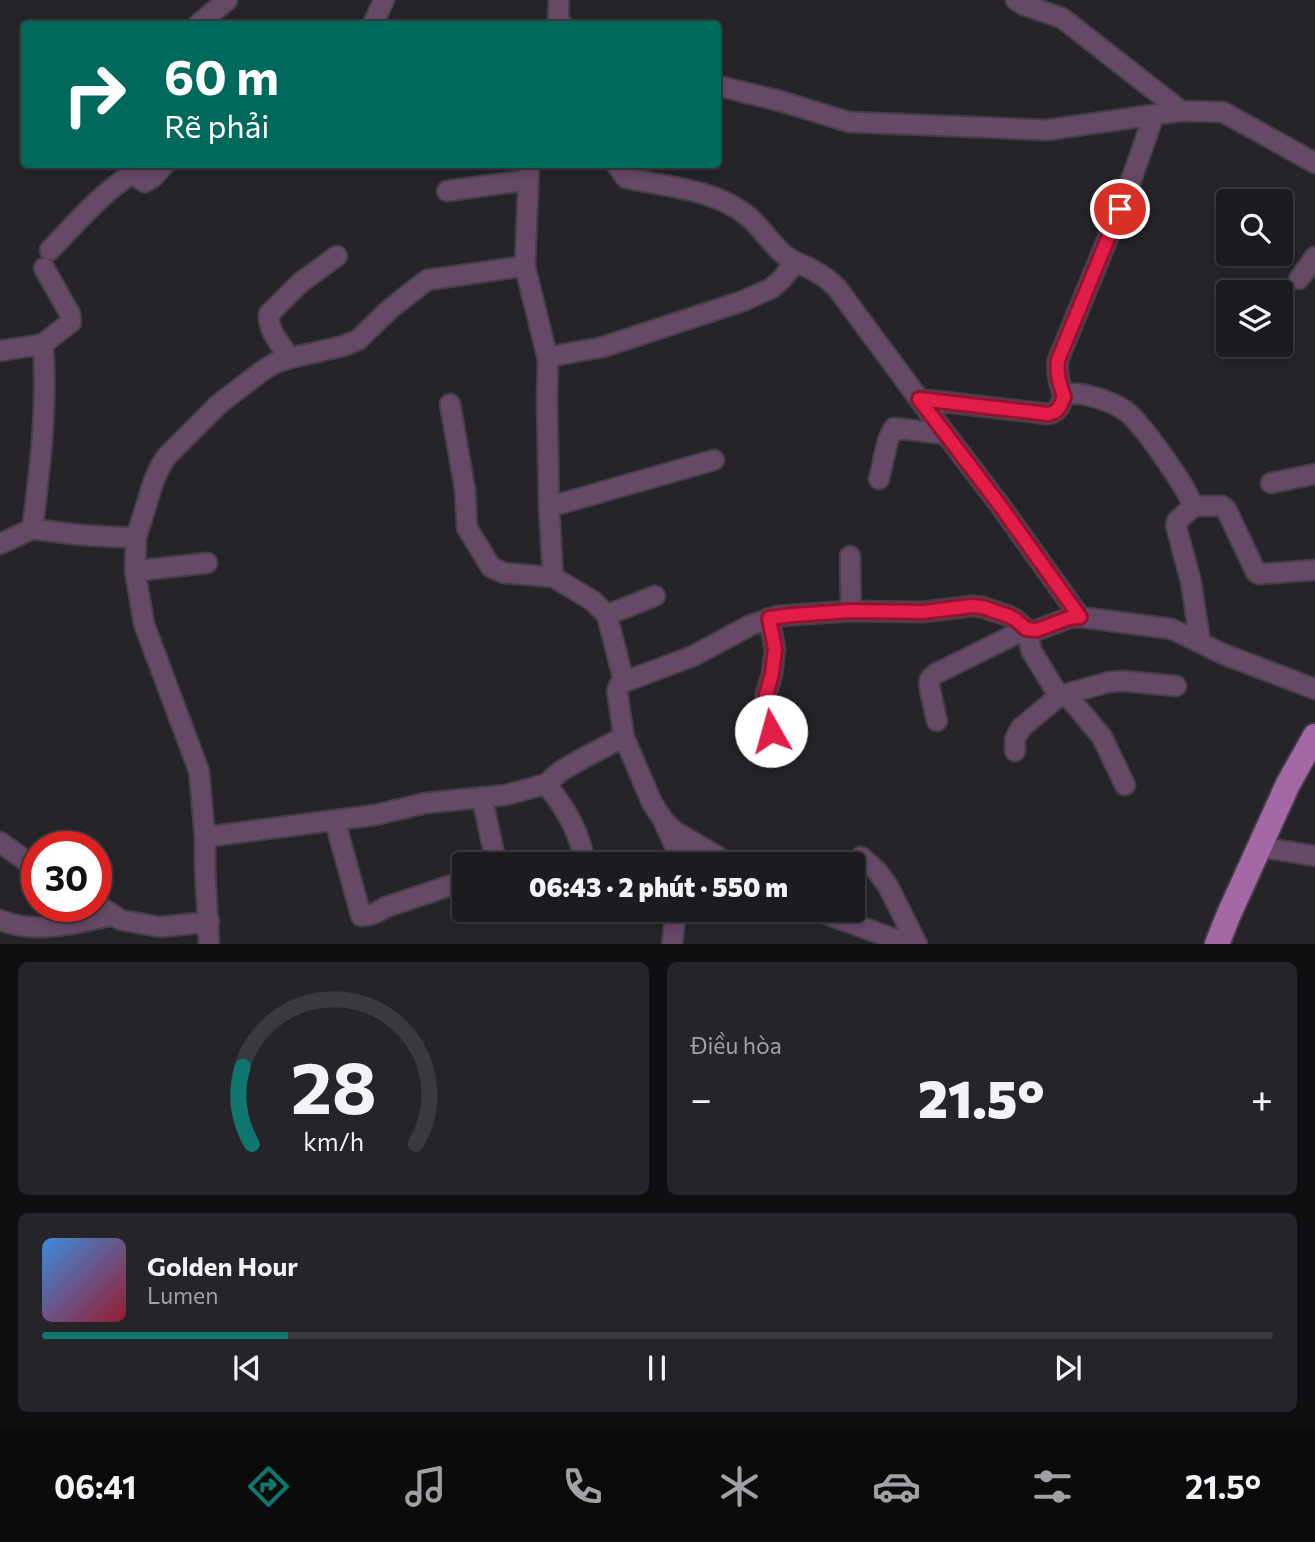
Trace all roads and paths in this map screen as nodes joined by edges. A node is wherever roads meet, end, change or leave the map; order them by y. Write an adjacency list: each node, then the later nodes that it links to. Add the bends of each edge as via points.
1 (227, 0): 6 (street)
2 (384, 0): 7 (street)
3 (558, 0): 8 (street)
4 (1016, 0): 5 (street)
5 (1060, 8): 10 (street, via 1062,18)
6 (202, 21)
7 (374, 21)
8 (559, 21)
9 (721, 87): 11 (street, via 849,122 1047,130)
10 (1181, 111): 11 (street); 12 (street, via 1223,112)
11 (1154, 115): 26 (street, via 1058,360)
12 (1315, 163)
13 (161, 168): 22 (street, via 145,182 131,174 103,195 47,259 71,322)
14 (619, 168): 19 (street, via 626,178 711,196 738,209)
15 (528, 172): 16 (street); 20 (street)
16 (447, 191)
17 (337, 256): 24 (street, via 269,314 271,330)
18 (1315, 257): 21 (street)
19 (795, 262): 25 (street, via 772,288 743,301); 27 (street, via 838,288)
20 (525, 266): 24 (street, via 427,280 358,340); 25 (street)
21 (1299, 279)
22 (43, 344): 23 (street); 36 (street, via 44,421)
23 (0, 351)
24 (290, 358): 37 (street, via 262,371 219,404 167,456 154,480)
25 (548, 360): 35 (street)
26 (1064, 397): 27 (street, via 1058,410 1048,414); 34 (street, via 1075,393 1130,414)
27 (919, 399): 29 (street)
28 (450, 404): 43 (street, via 467,528 491,567 504,573)
29 (945, 434): 32 (street, via 894,428); 47 (street)
30 (714, 460): 35 (street)
31 (1315, 474): 33 (street)
32 (878, 479)
33 (1271, 483)
34 (1192, 506): 41 (street, via 1226,509 1255,572); 50 (street, via 1176,526)
35 (549, 507): 43 (street)
36 (32, 529): 37 (street); 38 (street)
37 (136, 538): 42 (street)
38 (0, 544)
39 (850, 556): 45 (street)
40 (207, 563): 42 (street)
41 (1315, 570)
42 (135, 571): 65 (street, via 144,624 199,771)
43 (553, 577): 46 (street)
44 (655, 596): 46 (street)
45 (851, 611): 48 (street); 49 (street, via 982,607 1009,616)
46 (607, 615): 51 (street)
47 (1080, 617): 49 (street); 50 (street, via 1172,629)
48 (769, 618): 51 (street, via 693,656); 56 (street, via 775,649 766,695)
49 (1026, 629): 54 (street, via 1032,652); 55 (street, via 930,679)
50 (1200, 642): 53 (street)
51 (624, 682): 58 (street, via 617,691)
52 (1176, 686): 54 (street, via 1109,682)
53 (1315, 689)
54 (1062, 695): 59 (street, via 1021,728); 61 (street, via 1102,737)
55 (937, 721)
56 (771, 731)
57 (1315, 736): 67 (main road)
58 (624, 737): 60 (street); 64 (street)
59 (1015, 751)
60 (546, 784): 62 (street); 69 (street, via 577,830)
61 (1125, 785)
62 (482, 797): 63 (street); 68 (street)
63 (335, 821): 65 (street); 75 (street, via 361,916)
64 (664, 821): 70 (street); 71 (street)
65 (205, 837): 78 (street)
66 (0, 842): 73 (street)
67 (1260, 846): 72 (street); 85 (main road)
68 (494, 852)
69 (582, 852)
70 (678, 852)
71 (710, 852)
72 (1315, 856)
73 (21, 857)
74 (865, 861): 84 (street, via 888,886)
75 (452, 885)
76 (113, 915): 77 (street, via 40,927); 78 (street, via 160,927)
77 (0, 920)
78 (209, 922): 81 (street)
79 (675, 922): 82 (street)
80 (849, 922): 83 (street)
81 (209, 943)
82 (672, 943)
83 (908, 943)
84 (917, 943)
85 (1217, 943)

